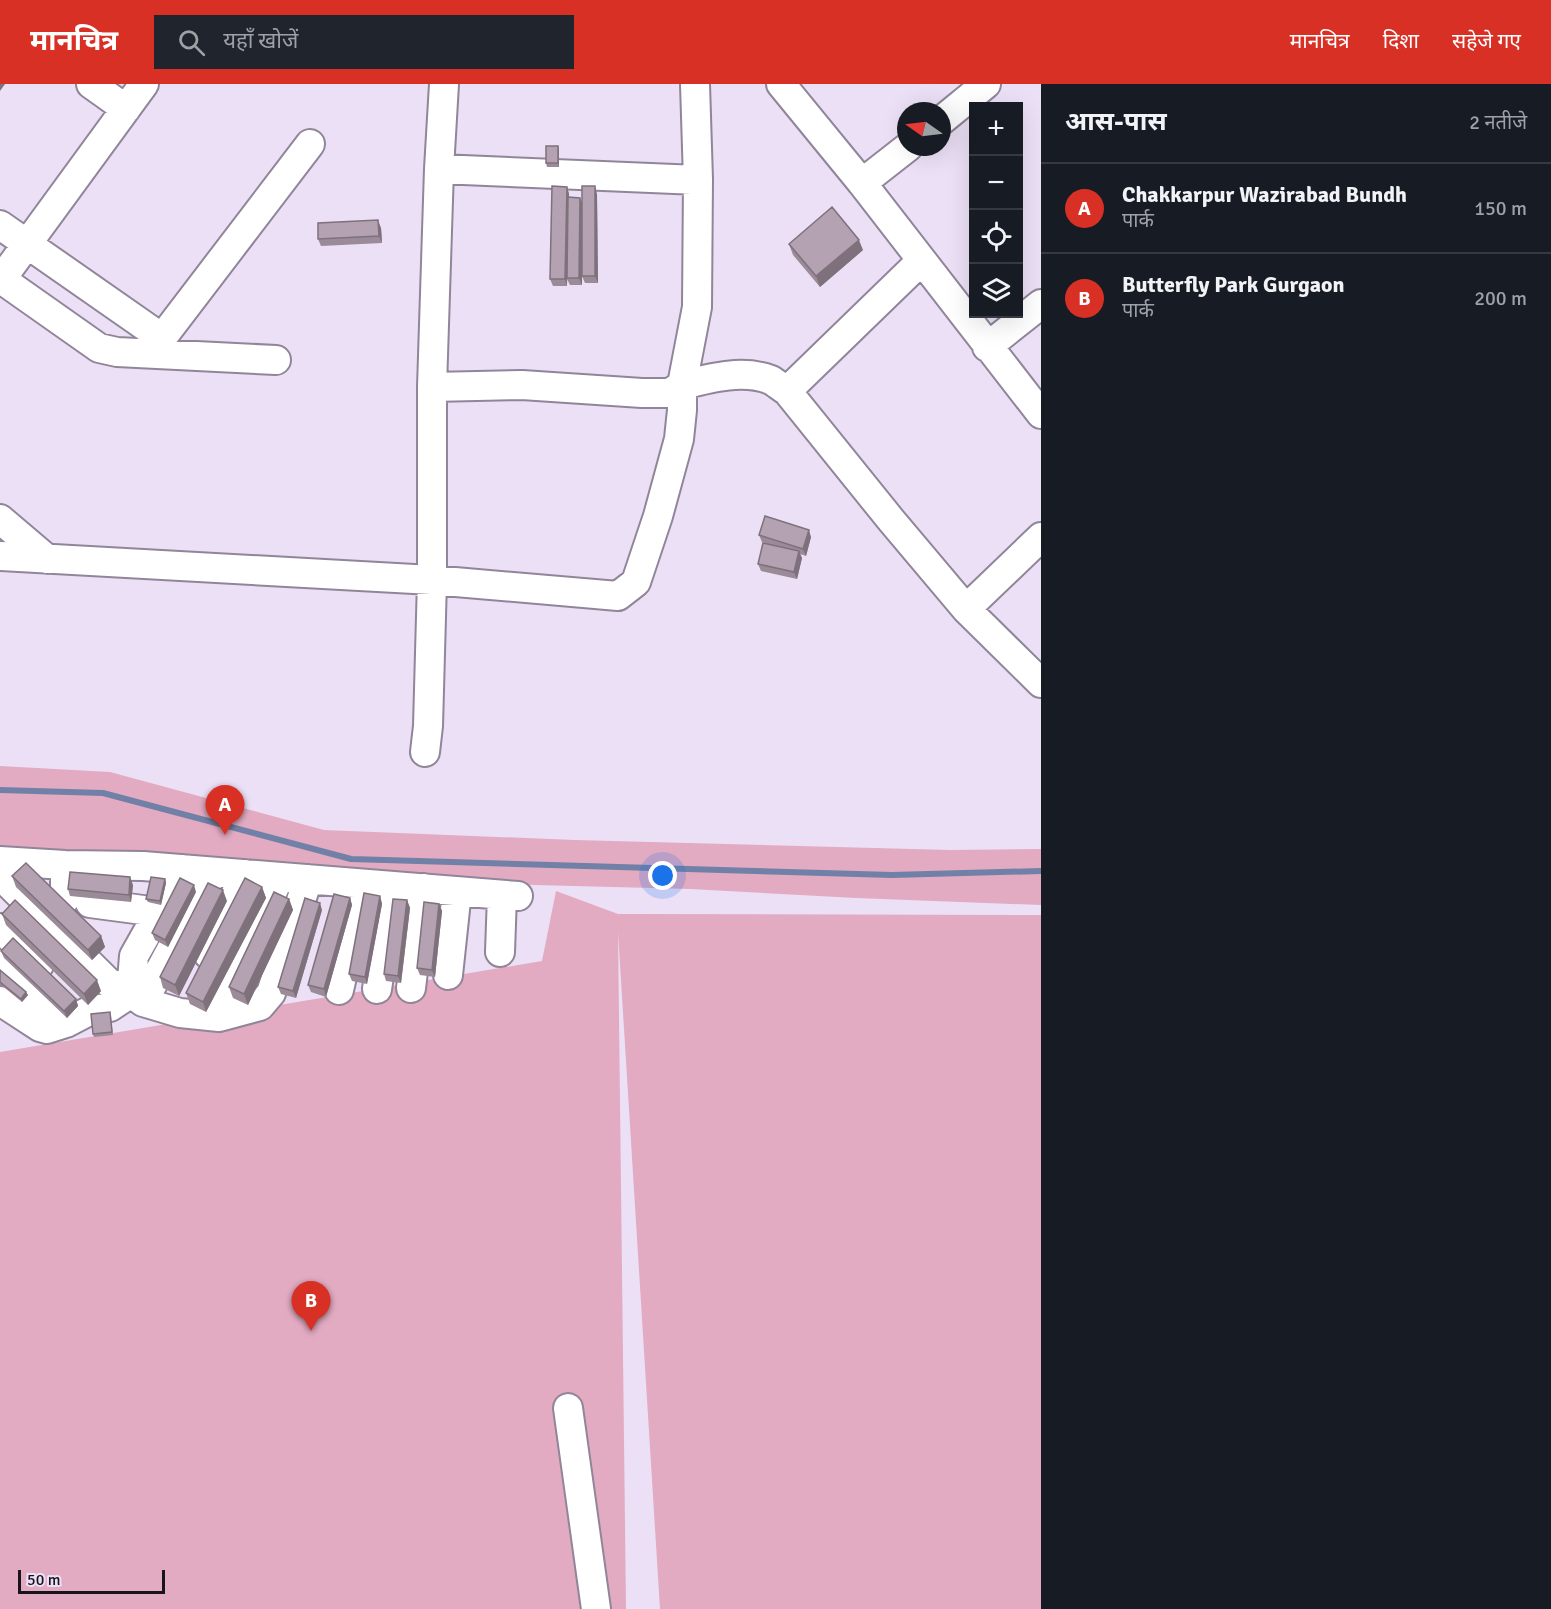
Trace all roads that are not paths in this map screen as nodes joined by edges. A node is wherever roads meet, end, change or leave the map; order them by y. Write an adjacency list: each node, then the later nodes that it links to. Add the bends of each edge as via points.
1 (91, 84): 7 (street)
2 (144, 84): 7 (street)
3 (444, 84): 11 (street)
4 (695, 84): 12 (street)
5 (986, 84): 8 (street)
6 (777, 85): 13 (street)
7 (126, 109): 15 (street)
8 (951, 113)
9 (310, 144): 19 (street)
10 (897, 156): 13 (street)
11 (439, 169): 12 (street); 23 (street)
12 (698, 180): 22 (street, via 697,307)
13 (862, 183): 16 (street)
14 (0, 225): 15 (street)
15 (26, 245): 17 (street); 19 (street)
16 (921, 261): 20 (street); 24 (street)
17 (1, 280): 19 (street, via 99,348 117,352)
18 (1041, 304): 20 (street)
19 (152, 345): 21 (street)
20 (987, 347): 25 (street)
21 (276, 360)
22 (682, 385): 23 (street, via 670,393 522,385); 24 (street, via 742,375 771,380); 30 (street, via 679,439 636,582 618,596)
23 (432, 387): 30 (street)
24 (787, 391): 31 (street)
25 (1041, 414)
26 (0, 519): 29 (street)
27 (1041, 537): 31 (street)
28 (0, 556): 29 (street)
29 (47, 558): 30 (street)
30 (432, 580): 33 (street)
31 (966, 609): 32 (street)
32 (1041, 683)
33 (425, 752)
34 (0, 861): 35 (street)
35 (65, 865): 36 (street); 47 (street, via 77,901)
36 (143, 866): 37 (street); 47 (street)
37 (183, 869): 38 (street); 47 (street)
38 (213, 872): 40 (street); 56 (street)
39 (0, 874): 56 (street, via 108,982)
40 (245, 874): 41 (street); 55 (street)
41 (279, 877): 42 (street); 59 (street)
42 (308, 879): 43 (street); 59 (street, via 271,993 260,1006)
43 (363, 884): 44 (street); 54 (street)
44 (393, 886): 45 (street); 53 (street)
45 (423, 888): 46 (street); 52 (street)
46 (457, 891): 49 (street, via 510,895); 51 (street)
47 (149, 912): 56 (street, via 134,956)
48 (0, 928): 58 (street)
49 (500, 952)
50 (0, 964): 58 (street)
51 (448, 975)
52 (411, 987)
53 (377, 989)
54 (339, 990)
55 (188, 996): 56 (street); 59 (street)
56 (137, 997): 58 (street)
57 (0, 1001): 58 (street, via 47,1029)
58 (78, 1017)
59 (219, 1017)
60 (568, 1408): 61 (street)
61 (596, 1609)

